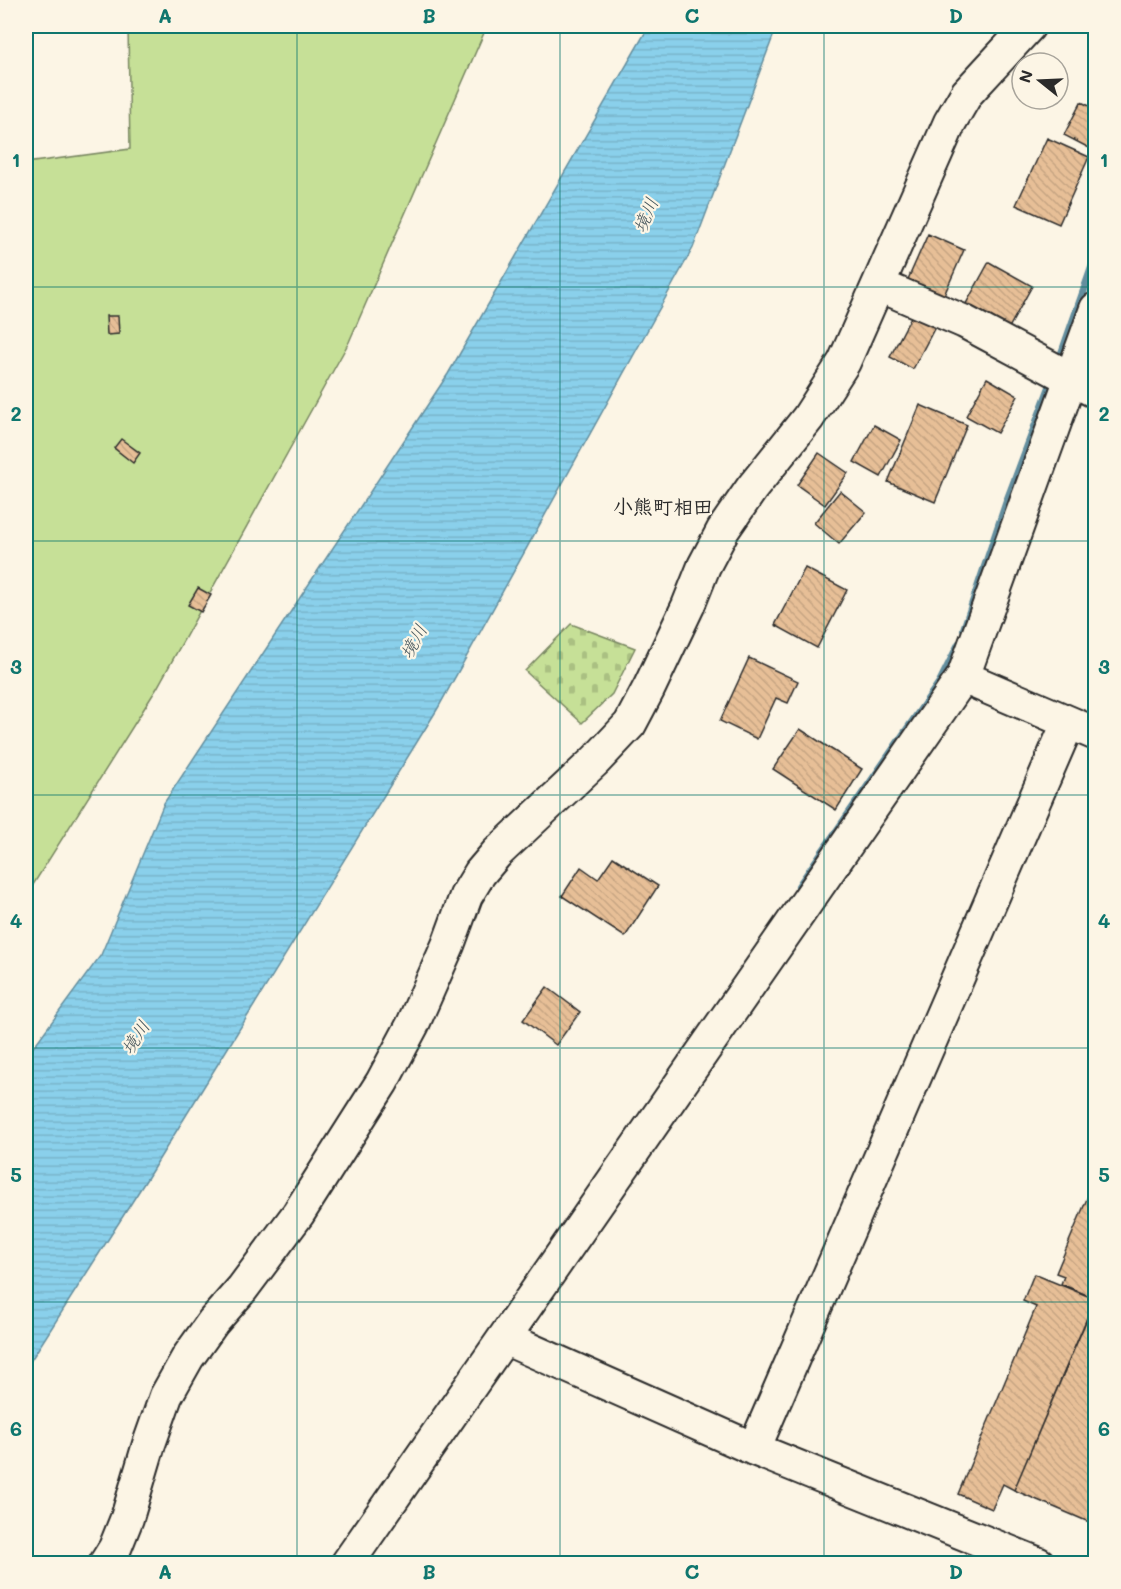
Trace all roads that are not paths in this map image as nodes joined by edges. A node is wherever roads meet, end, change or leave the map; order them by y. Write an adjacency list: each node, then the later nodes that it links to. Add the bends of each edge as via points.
1 (1029, 26): 2 (street, via 967,93 950,122)
2 (879, 285): 4 (street, via 965,322); 9 (street, via 844,362 808,418 723,530 630,724 497,853 466,896 413,1024 382,1082 298,1214 213,1322 166,1396 127,1518)
3 (1095, 309): 4 (street)
4 (1068, 377): 5 (street)
5 (963, 677): 6 (street); 7 (street)
6 (1082, 728): 8 (street)
7 (504, 1338): 8 (street); 10 (street)
8 (754, 1449): 11 (street)
9 (105, 1563)
10 (347, 1563)
11 (1040, 1563)

